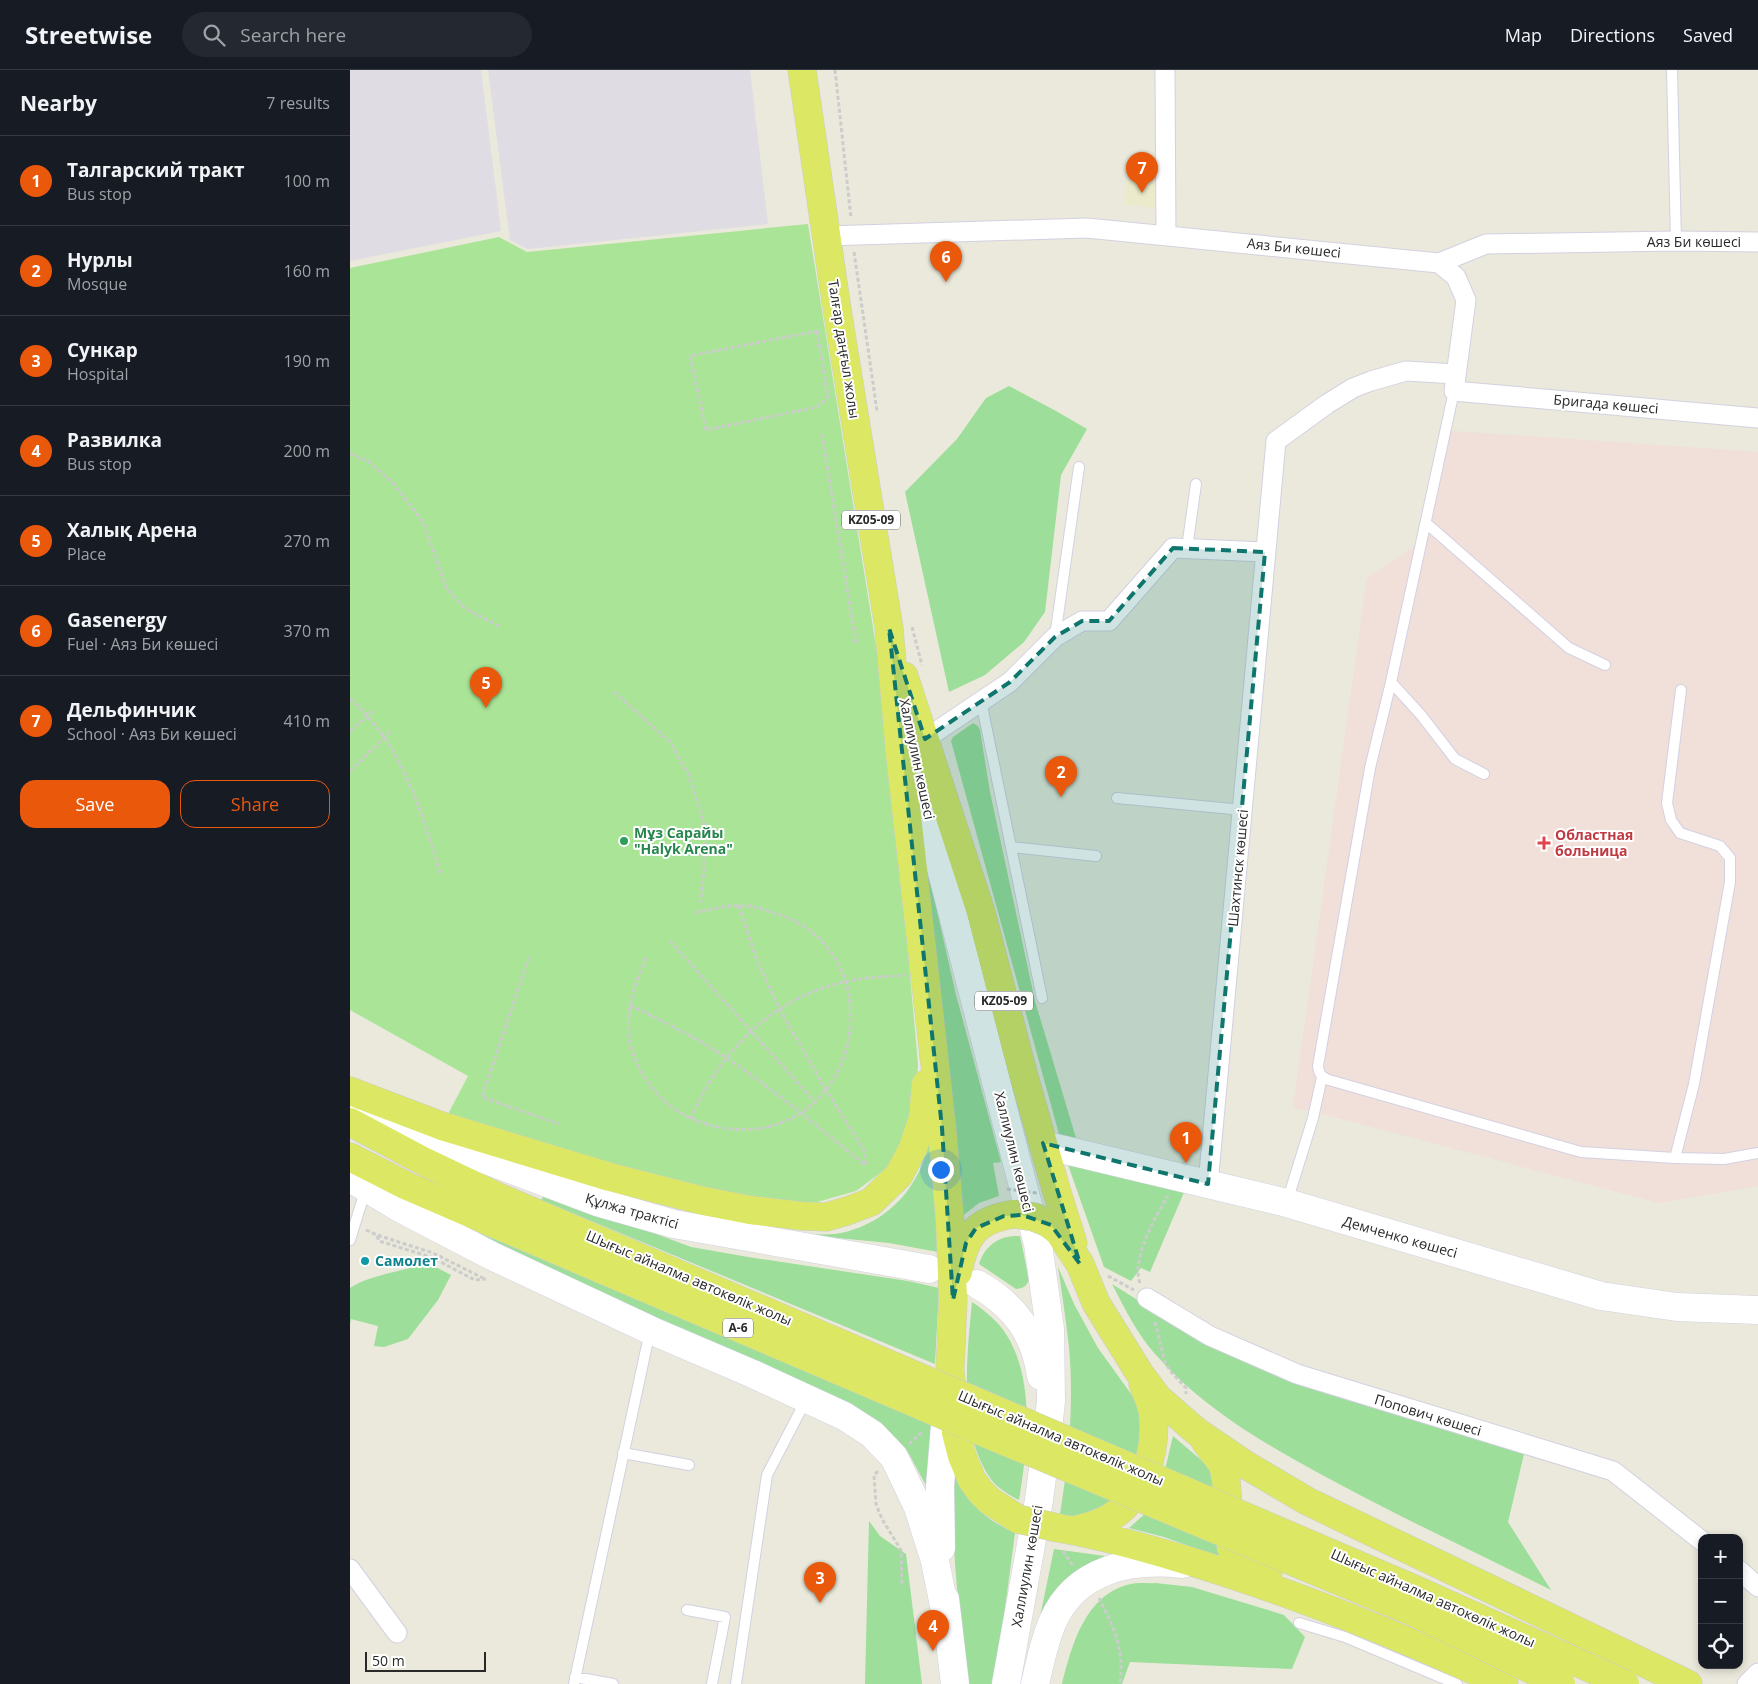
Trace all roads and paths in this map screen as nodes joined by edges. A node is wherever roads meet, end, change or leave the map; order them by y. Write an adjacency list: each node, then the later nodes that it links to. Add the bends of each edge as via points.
1 (802, 70): 6 (main road, Талғар даңғыл жолы / KZ05-09)
2 (836, 70): 7 (path)
3 (1165, 70): 5 (street)
4 (1672, 70): 8 (lane)
5 (1166, 234): 7 (street, Аяз Би көшесі, via 1087,228); 10 (street, Аяз Би көшесі)
6 (826, 236): 7 (street, Аяз Би көшесі); 22 (main road, Талғар даңғыл жолы / KZ05-09, via 861,461)
7 (853, 236): 12 (path)
8 (1676, 241): 9 (street, Аяз Би көшесі); 10 (street, Аяз Би көшесі, via 1486,244)
9 (1758, 242)
10 (1439, 263): 11 (street, via 1456,277 1466,300)
11 (1455, 382): 13 (street, Бригада көшесі); 19 (lane); 21 (street, Шахтинск көшесі, via 1406,371 1371,381 1327,404 1276,441)
12 (878, 412)
13 (1758, 418)
14 (706, 430): 14 (path, via 817,407 828,397 817,331 690,356)
15 (822, 434): 25 (path)
16 (350, 453): 23 (path, via 369,462 393,483 423,522 446,587 462,607)
17 (1079, 467): 24 (lane)
18 (1196, 484): 20 (lane)
19 (1426, 524): 26 (lane, via 1569,648); 28 (lane)
20 (1187, 548): 21 (street); 24 (street, via 1173,548 1109,621 1082,621)
21 (1265, 552): 42 (street, Шахтинск көшесі)
22 (900, 626): 27 (path); 38 (main road, Халлиулин көшесі / KZ05-09); 53 (main road, Халлиулин көшесі / KZ05-09, via 900,754); 100 (main road, Халлиулин көшесі, via 937,853 1038,1244 1052,1367)
23 (500, 627)
24 (1055, 637): 32 (street, via 1010,682)
25 (856, 644)
26 (1605, 665)
27 (924, 669)
28 (1391, 682): 40 (lane, via 1455,759); 59 (lane, via 1368,777 1318,1066)
29 (1681, 690): 71 (lane, via 1667,803 1671,820 1680,832 1720,846 1730,858 1730,882 1694,1084)
30 (614, 692): 46 (path, via 670,742 690,778 705,828)
31 (350, 699): 34 (path)
32 (982, 701): 38 (street); 43 (lane)
33 (374, 710): 34 (path)
34 (367, 716): 35 (path); 37 (path)
35 (350, 732)
36 (390, 732): 37 (path)
37 (383, 738): 39 (path); 45 (path, via 413,791)
38 (925, 739): 68 (main road, Халлиулин көшесі / KZ05-09, via 982,912)
39 (350, 771)
40 (1484, 774)
41 (1117, 798): 42 (lane)
42 (1243, 810): 74 (street, Шахтинск көшесі)
43 (1011, 847): 44 (lane); 54 (lane)
44 (1096, 856)
45 (440, 875)
46 (700, 903)
47 (739, 906): 48 (path); 52 (path, via 776,913 805,926 835,957); 56 (path, via 756,958)
48 (694, 913)
49 (670, 941): 57 (path)
50 (529, 956): 67 (path, via 482,1097)
51 (646, 958): 55 (path)
52 (845, 981): 53 (path); 56 (path); 60 (path, via 850,1007 849,1040 839,1070)
53 (918, 981): 61 (main road, via 926,1087 923,1118 913,1148 898,1175 872,1202 826,1217 750,1210 610,1177 442,1126); 86 (main road, Халлиулин көшесі / KZ05-09, via 942,1128)
54 (1042, 998)
55 (630, 1005): 58 (path, via 686,1033); 65 (path, via 628,1029 641,1071 658,1096)
56 (779, 1008): 57 (path); 60 (path)
57 (751, 1031): 58 (path); 63 (path)
58 (726, 1058): 64 (path); 65 (path, via 699,1098)
59 (1322, 1077): 71 (lane, via 1581,1152); 77 (lane)
60 (826, 1090): 63 (path); 64 (path, via 864,1150 866,1166)
61 (350, 1091)
62 (350, 1102): 82 (main road, Құлжа трактісі, via 441,1143 597,1202 674,1224)
63 (814, 1102): 64 (path)
64 (801, 1112): 65 (path, via 774,1125 746,1130 717,1127)
65 (691, 1119)
66 (350, 1122): 78 (main road, A-6, via 425,1162)
67 (559, 1124)
68 (1044, 1145): 72 (main road, Демченко көшесі); 81 (main road, Халлиулин көшесі / KZ05-09)
69 (1758, 1153): 71 (lane, via 1724,1159)
70 (350, 1157): 78 (main road, A-6, via 407,1186)
71 (1675, 1158)
72 (1180, 1176): 74 (main road, Демченко көшесі); 85 (path, via 1161,1207 1137,1266)
73 (358, 1183): 79 (lane); 88 (main road, via 492,1256)
74 (1208, 1184): 77 (main road, Демченко көшесі)
75 (1037, 1193): 76 (path, bridge)
76 (1010, 1202): 81 (main road, bridge, via 1028,1216 1046,1222 1059,1232); 86 (main road, via 976,1228 966,1243)
77 (1287, 1203): 87 (main road, Демченко көшесі, via 1601,1296 1677,1307)
78 (491, 1208): 95 (main road, Шығыс айналма автокөлік жолы / A-6, bridge)
79 (353, 1223): 80 (lane)
80 (350, 1240)
81 (1090, 1268): 85 (path); 90 (main road, via 1096,1303)
82 (929, 1269)
83 (485, 1278): 83 (path, via 475,1280 431,1257 379,1241 377,1235 433,1253)
84 (977, 1284): 100 (main road, via 999,1297 1016,1315 1035,1350 1043,1396)
85 (1147, 1298): 92 (path, via 1165,1362 1186,1388); 102 (street, Попович көшесі, via 1210,1336 1297,1374 1613,1470)
86 (953, 1300): 89 (main road, Халлиулин көшесі)
87 (1758, 1310)
88 (650, 1330): 93 (main road); 97 (lane)
89 (950, 1370): 101 (main road, bridge, via 956,1432 962,1456 980,1491 1018,1519); 110 (main road, Халлиулин көшесі, via 940,1486)
90 (1140, 1374): 96 (main road, via 1158,1398); 101 (main road, via 1153,1412 1154,1429 1142,1480 1125,1507 1111,1518 1097,1524)
91 (1179, 1388): 92 (path)
92 (1186, 1394): 94 (path)
93 (807, 1399): 110 (main road, via 844,1416 872,1434 894,1457 918,1507 935,1562); 117 (lane, via 767,1475)
94 (1183, 1400)
95 (994, 1423): 125 (main road, bridge, via 1411,1611); 126 (main road, Шығыс айналма автокөлік жолы, bridge, via 1419,1591)
96 (1196, 1431): 124 (main road, via 1223,1465 1228,1492 1229,1539 1236,1557 1255,1568 1436,1640); 127 (main road, via 1307,1501)
97 (624, 1453): 98 (lane); 114 (lane)
98 (689, 1465)
99 (874, 1475): 107 (path, via 876,1504 901,1550)
100 (1039, 1500): 119 (main road, Халлиулин көшесі)
101 (1066, 1529): 103 (main road)
102 (1698, 1538)
103 (1209, 1567): 120 (main road, via 1160,1561 1108,1569 1085,1581 1053,1620); 123 (main road, via 1267,1586 1435,1652)
104 (350, 1569): 112 (street)
105 (1743, 1573): 106 (street)
106 (1758, 1586)
107 (902, 1587)
108 (1098, 1596): 121 (path, via 1119,1644 1122,1663)
109 (687, 1610): 116 (lane, via 725,1618)
110 (946, 1616): 118 (main road, Халлиулин көшесі)
111 (1299, 1624): 122 (lane, via 1345,1637)
112 (397, 1633)
113 (1758, 1673): 128 (street)
114 (575, 1680): 115 (lane)
115 (612, 1684)
116 (712, 1684)
117 (736, 1684)
118 (955, 1684)
119 (1006, 1684)
120 (1035, 1684)
121 (1120, 1684)
122 (1457, 1684)
123 (1504, 1684)
124 (1531, 1684)
125 (1561, 1684)
126 (1625, 1684)
127 (1688, 1684)
128 (1747, 1684)

